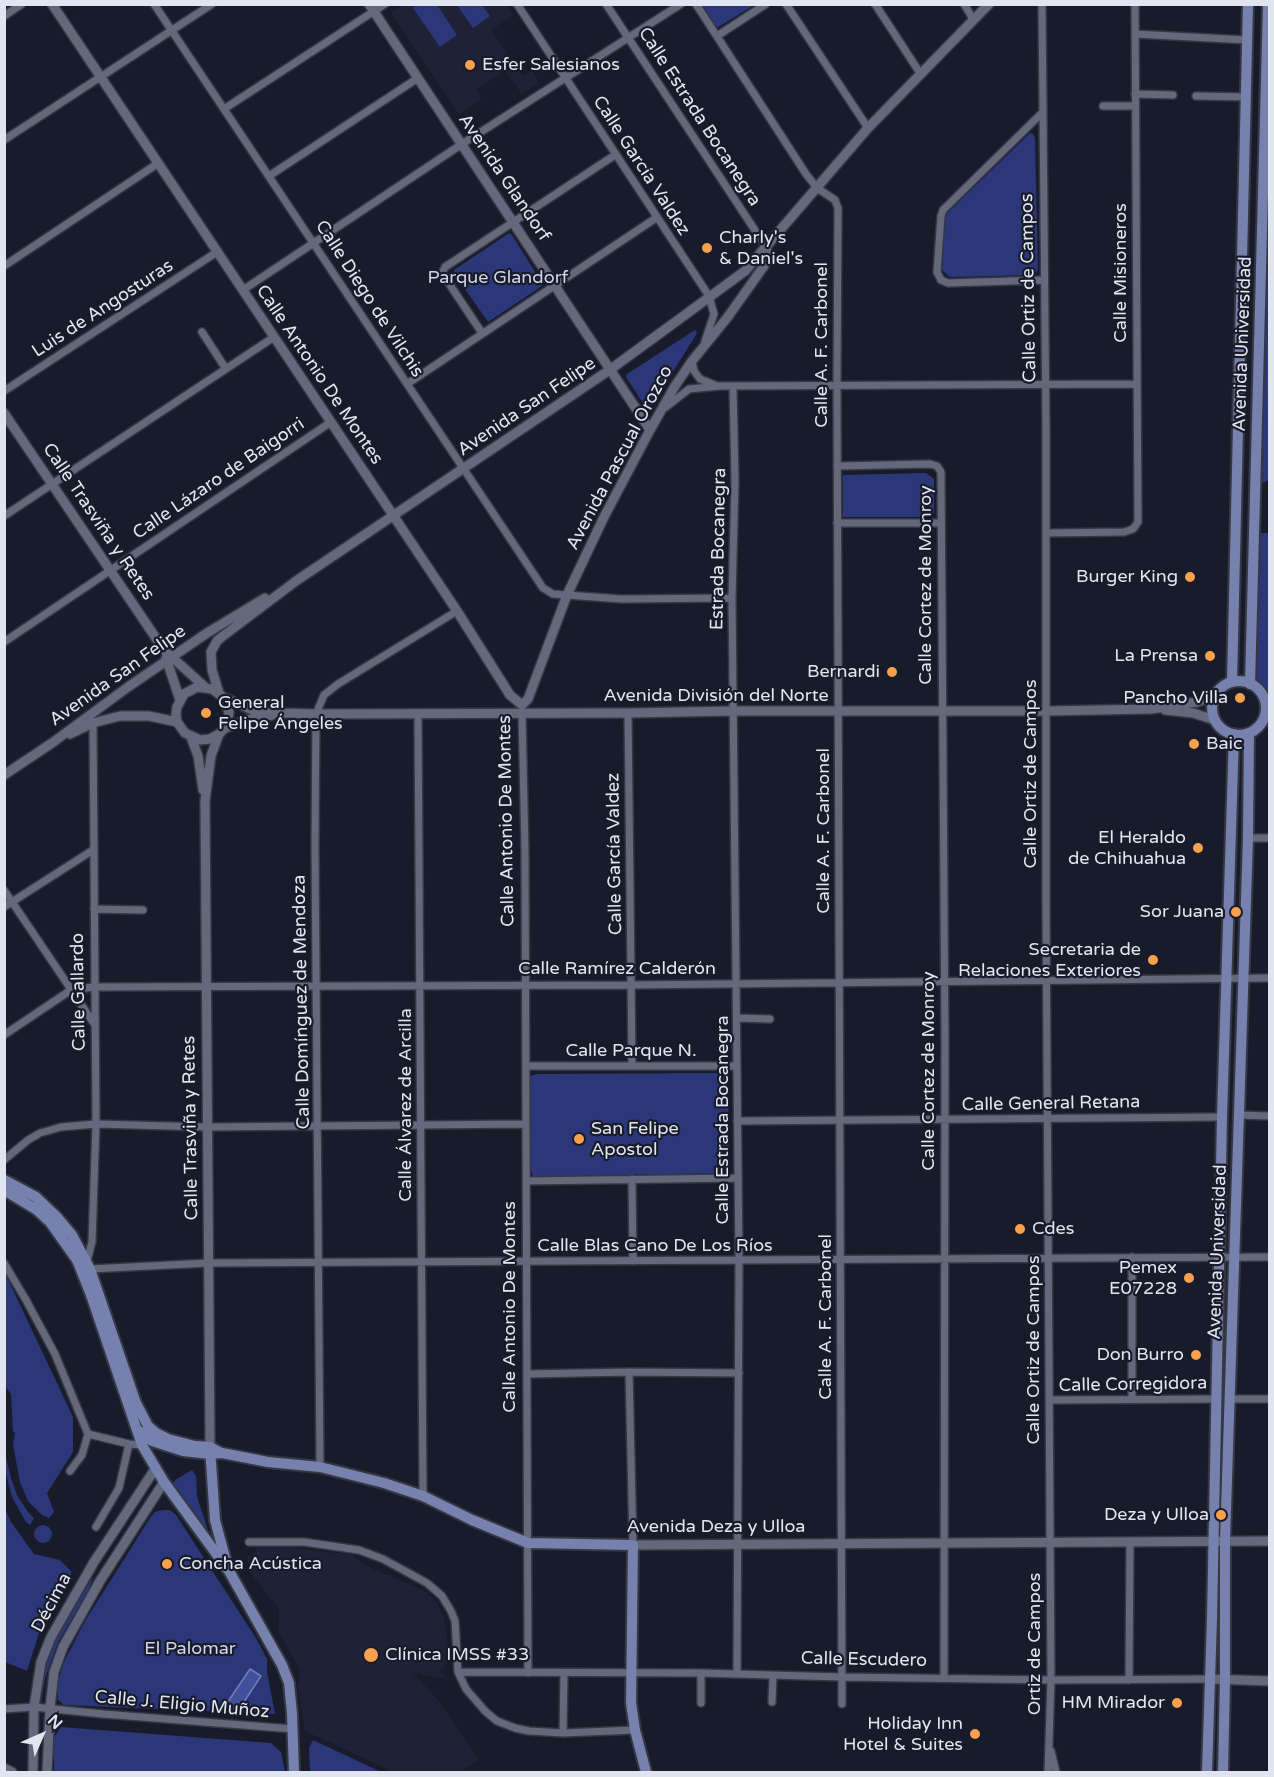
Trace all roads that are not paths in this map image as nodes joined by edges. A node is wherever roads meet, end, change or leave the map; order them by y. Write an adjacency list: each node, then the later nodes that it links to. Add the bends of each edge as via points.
1 (21, 4): 20 (street)
2 (52, 4): 28 (main road, Calle Antonio De Montes)
3 (154, 4): 22 (street, Calle Diego de Vilchis)
4 (212, 4): 22 (street)
5 (385, 4): 19 (street)
6 (517, 4): 29 (street, Calle García Valdez)
7 (606, 4): 25 (street, Calle Estrada Bocanegra)
8 (681, 4): 25 (street)
9 (696, 4): 24 (street, Calle A. F. Carbonel)
10 (766, 4): 24 (street)
11 (786, 4): 39 (street)
12 (875, 4): 27 (street)
13 (964, 4): 21 (street)
14 (989, 4): 21 (main road, Avenida Pascual Orozco)
15 (1042, 4): 38 (street, Calle Ortiz de Campos)
16 (1135, 4): 23 (street, Calle Misioneros)
17 (1248, 4): 26 (main road, Avenida Universidad)
18 (1268, 4): 90 (main road, Avenida Universidad)
19 (371, 8): 30 (main road, Avenida Glandorf); 37 (street)
20 (4, 16)
21 (973, 18): 27 (main road, Avenida Pascual Orozco)
22 (171, 30): 28 (street); 37 (street, Calle Diego de Vilchis)
23 (1135, 34): 26 (street); 31 (street, Calle Misioneros)
24 (717, 36): 45 (street, Calle A. F. Carbonel)
25 (628, 37): 29 (street); 49 (street, Calle Estrada Bocanegra)
26 (1247, 40): 34 (main road, Avenida Universidad)
27 (920, 73): 39 (main road, Avenida Pascual Orozco)
28 (99, 76): 40 (street); 43 (main road, Calle Antonio De Montes)
29 (565, 77): 41 (street); 42 (street, Calle García Valdez)
30 (418, 78): 41 (main road, Avenida Glandorf); 44 (street)
31 (1135, 94): 32 (street); 36 (street, Calle Misioneros)
32 (1173, 95)
33 (1196, 96): 34 (street)
34 (1247, 97): 89 (main road, Avenida Universidad)
35 (1103, 106): 36 (street)
36 (1134, 106): 64 (street, Calle Misioneros)
37 (224, 109): 44 (street, Calle Diego de Vilchis)
38 (1043, 112): 52 (street, Calle Ortiz de Campos); 52 (street, via 944,210 937,272 948,283)
39 (868, 128): 45 (main road, Avenida Pascual Orozco)
40 (4, 140)
41 (462, 144): 47 (main road, Avenida Glandorf); 48 (street)
42 (615, 154): 46 (street, Calle García Valdez); 47 (street)
43 (157, 164): 50 (main road, Calle Antonio De Montes); 51 (street)
44 (269, 176): 48 (street, Calle Diego de Vilchis)
45 (817, 188): 49 (main road, Avenida Pascual Orozco); 65 (street, Calle A. F. Carbonel, via 838,205)
46 (656, 218): 53 (street); 55 (street, Calle García Valdez)
47 (513, 222): 53 (main road, Avenida Glandorf); 57 (street, via 443,270)
48 (314, 243): 54 (street); 63 (street, Calle Diego de Vilchis)
49 (766, 247): 55 (main road, Avenida San Felipe, via 744,271); 59 (main road, Avenida Pascual Orozco, via 768,257 764,266)
50 (217, 252): 54 (main road, Calle Antonio De Montes); 69 (street, Luis de Angosturas)
51 (4, 266)
52 (1044, 280): 66 (street, Calle Ortiz de Campos)
53 (556, 285): 57 (street); 62 (main road, Avenida Glandorf)
54 (243, 291): 58 (main road, Calle Antonio De Montes)
55 (709, 296): 59 (street, Calle García Valdez, via 714,320); 62 (main road, Avenida San Felipe)
56 (202, 332): 61 (street)
57 (482, 333): 63 (street)
58 (274, 338): 61 (street); 72 (main road, Calle Antonio De Montes)
59 (701, 349): 60 (main road, Avenida Pascual Orozco)
60 (692, 361): 67 (street, via 700,379); 70 (main road, Avenida Pascual Orozco)
61 (226, 369): 76 (street)
62 (611, 369): 73 (main road, Avenida Glandorf); 75 (main road, Avenida San Felipe)
63 (407, 384): 75 (street, Calle Diego de Vilchis)
64 (1137, 384): 66 (street); 81 (street, Calle Misioneros, via 1138,522 1124,532)
65 (837, 385): 66 (street); 68 (street); 74 (street, Calle A. F. Carbonel)
66 (1045, 385): 81 (street, Calle Ortiz de Campos)
67 (720, 386): 68 (street); 70 (street, via 685,391)
68 (733, 387): 85 (street, Estrada Bocanegra)
69 (4, 391)
70 (661, 411): 73 (main road, Avenida Pascual Orozco)
71 (4, 413): 76 (main road, Calle Trasviña y Retes)
72 (331, 422): 78 (main road, Calle Antonio De Montes); 82 (street, Calle Lázaro de Baigorri)
73 (650, 430): 84 (main road, Avenida Pascual Orozco)
74 (837, 466): 79 (street, Calle A. F. Carbonel); 80 (street, Calle Cortez de Monroy, via 936,465 941,472)
75 (464, 470): 78 (main road, Avenida San Felipe); 84 (street, Calle Diego de Vilchis, via 543,588)
76 (52, 484): 77 (street); 82 (main road, Calle Trasviña y Retes)
77 (4, 516)
78 (393, 517): 83 (main road, Avenida San Felipe); 86 (main road, Calle Antonio De Montes)
79 (837, 523): 80 (street); 99 (street, Calle A. F. Carbonel)
80 (941, 523): 100 (street, Calle Cortez de Monroy)
81 (1046, 533): 101 (street, Calle Ortiz de Campos)
82 (110, 571): 87 (street, Calle Lázaro de Baigorri); 88 (main road, Calle Trasviña y Retes)
83 (296, 581): 88 (main road, Avenida San Felipe); 92 (main road, Avenida San Felipe, via 213,646 210,664)
84 (567, 595): 85 (street, Calle Diego de Vilchis, via 621,599); 97 (main road, Avenida Pascual Orozco)
85 (732, 598): 98 (street, Estrada Bocanegra)
86 (457, 611): 97 (main road, Calle Antonio De Montes); 105 (street, via 338,684 324,695)
87 (4, 642)
88 (170, 660): 91 (main road); 94 (main road, Calle Trasviña y Retes); 114 (main road, Avenida San Felipe)
89 (1232, 682): 90 (main road); 93 (main road)
90 (1251, 684): 95 (main road)
91 (205, 687): 92 (main road); 94 (main road, via 190,690)
92 (221, 695): 102 (main road, Avenida División del Norte, via 252,710); 110 (main road, via 229,712)
93 (1215, 696): 96 (main road, Avenida División del Norte); 107 (main road)
94 (180, 700): 108 (main road)
95 (1267, 701): 106 (main road)
96 (1150, 708): 101 (main road, Avenida División del Norte); 107 (main road, Avenida División del Norte)
97 (522, 709): 103 (main road, Avenida División del Norte); 104 (main road, Avenida División del Norte); 132 (street, Calle Antonio De Montes)
98 (733, 711): 99 (main road, Avenida División del Norte); 104 (main road, Avenida División del Norte); 131 (street, Calle Estrada Bocanegra)
99 (838, 711): 100 (main road, Avenida División del Norte); 129 (street, Calle A. F. Carbonel)
100 (942, 711): 101 (main road, Avenida División del Norte); 130 (street, Calle Cortez de Monroy)
101 (1046, 711): 128 (street, Calle Ortiz de Campos)
102 (282, 713): 105 (main road, Avenida División del Norte); 110 (main road, Avenida División del Norte, via 247,720)
103 (418, 713): 105 (main road, Avenida División del Norte); 133 (street, Calle Álvarez de Arcilla)
104 (628, 713): 134 (street, Calle García Valdez)
105 (316, 714): 135 (street, Calle Domínguez de Mendoza)
106 (1267, 715): 111 (main road)
107 (1215, 720): 112 (main road)
108 (177, 722): 109 (main road, Avenida San Felipe, via 139,716); 113 (main road)
109 (93, 723): 114 (main road, Avenida San Felipe); 119 (street, Calle Gallardo)
110 (222, 731): 113 (main road, via 210,739); 116 (main road, Calle Trasviña y Retes, via 211,756)
111 (1249, 733): 112 (main road); 117 (main road, Avenida Universidad)
112 (1234, 734): 125 (main road, Avenida Universidad)
113 (191, 737): 116 (main road, Calle Trasviña y Retes)
114 (52, 743): 115 (main road, Avenida San Felipe)
115 (4, 775)
116 (205, 801): 137 (main road, Calle Trasviña y Retes)
117 (1248, 838): 118 (street); 126 (main road, Avenida Universidad)
118 (1269, 838)
119 (93, 850): 121 (street); 123 (street, Calle Gallardo)
120 (4, 890): 121 (street)
121 (12, 902): 122 (street); 138 (street)
122 (4, 907)
123 (94, 909): 124 (street); 136 (street, Calle Gallardo)
124 (143, 910)
125 (1226, 978): 126 (street, Calle Ramírez Calderón); 128 (street, Calle Ramírez Calderón); 148 (main road, Avenida Universidad)
126 (1244, 978): 127 (street, Calle Ramírez Calderón); 146 (main road, Avenida Universidad)
127 (1269, 978)
128 (1047, 980): 130 (street, Calle Ramírez Calderón); 149 (street, Calle Ortiz de Campos)
129 (840, 982): 130 (street, Calle Ramírez Calderón); 131 (street, Calle Ramírez Calderón); 152 (street, Calle A. F. Carbonel)
130 (944, 982): 150 (street, Calle Cortez de Monroy)
131 (736, 983): 134 (street, Calle Ramírez Calderón); 139 (street, Calle Estrada Bocanegra)
132 (525, 984): 133 (street, Calle Ramírez Calderón); 134 (street, Calle Ramírez Calderón); 144 (street, Calle Antonio De Montes)
133 (420, 985): 135 (street, Calle Ramírez Calderón); 155 (street, Calle Álvarez de Arcilla)
134 (632, 985): 145 (street, Calle García Valdez)
135 (316, 986): 137 (street, Calle Ramírez Calderón); 156 (street, Calle Domínguez de Mendoza)
136 (93, 987): 137 (street, Calle Ramírez Calderón); 138 (street, Calle Ramírez Calderón); 141 (street, Calle Gallardo)
137 (206, 987): 157 (main road, Calle Trasviña y Retes)
138 (71, 990): 141 (street); 142 (street, Calle Ramírez Calderón)
139 (737, 1018): 140 (street); 143 (street, Calle Estrada Bocanegra)
140 (770, 1018)
141 (94, 1025): 153 (street, Calle Gallardo)
142 (4, 1035)
143 (737, 1065): 145 (street, Calle Parque N.); 151 (street, Calle Estrada Bocanegra)
144 (526, 1066): 145 (street, Calle Parque N.); 154 (street, Calle Antonio De Montes)
145 (632, 1066)
146 (1239, 1115): 147 (street); 168 (main road, Avenida Universidad)
147 (1269, 1116)
148 (1221, 1117): 149 (street, Calle General Retana); 166 (main road, Avenida Universidad)
149 (1048, 1119): 150 (street, Calle General Retana); 171 (street, Calle Ortiz de Campos)
150 (944, 1120): 152 (street, Calle General Retana); 170 (street, Calle Cortez de Monroy)
151 (737, 1121): 152 (street, Calle General Retana); 160 (street, Calle Estrada Bocanegra)
152 (840, 1121): 172 (street, Calle A. F. Carbonel)
153 (96, 1124): 157 (street); 158 (street, via 61,1126 40,1133); 180 (street, Calle Gallardo)
154 (526, 1124): 155 (street); 163 (street, Calle Antonio De Montes)
155 (421, 1125): 156 (street); 175 (street, Calle Álvarez de Arcilla)
156 (318, 1126): 157 (street); 179 (street, Calle Domínguez de Mendoza)
157 (207, 1127): 178 (main road, Calle Trasviña y Retes)
158 (4, 1160)
159 (4, 1175): 165 (main road)
160 (737, 1178): 161 (street); 173 (street, Calle Estrada Bocanegra)
161 (632, 1179): 163 (street); 174 (street)
162 (4, 1180): 165 (main road)
163 (526, 1180): 176 (street, Calle Antonio De Montes)
164 (4, 1192): 189 (main road, via 19,1197 50,1222 77,1260 128,1405)
165 (36, 1197): 180 (main road, via 72,1235)
166 (1219, 1256): 167 (street, Calle Blas Cano De Los Ríos); 168 (street, Calle Blas Cano De Los Ríos); 185 (main road, Avenida Universidad)
167 (1132, 1257): 171 (street, Calle Blas Cano De Los Ríos); 184 (street)
168 (1234, 1257): 169 (street, Calle Blas Cano De Los Ríos); 186 (main road, Avenida Universidad)
169 (1269, 1257)
170 (944, 1258): 171 (street, Calle Blas Cano De Los Ríos); 172 (street, Calle Blas Cano De Los Ríos); 201 (street, Calle Cortez de Monroy)
171 (1049, 1258): 188 (street, Calle Ortiz de Campos)
172 (841, 1259): 173 (street, Calle Blas Cano De Los Ríos); 209 (street, Calle A. F. Carbonel)
173 (739, 1260): 174 (street, Calle Blas Cano De Los Ríos); 182 (street, Calle Estrada Bocanegra)
174 (633, 1261): 176 (street, Calle Blas Cano De Los Ríos)
175 (422, 1262): 176 (street, Calle Blas Cano De Los Ríos); 179 (street, Calle Blas Cano De Los Ríos); 198 (street, Calle Álvarez de Arcilla)
176 (526, 1262): 183 (street, Calle Antonio De Montes)
177 (4, 1263): 190 (street, via 55,1354)
178 (209, 1263): 179 (street, Calle Blas Cano De Los Ríos); 180 (street, Calle Blas Cano De Los Ríos); 193 (main road, Calle Trasviña y Retes)
179 (318, 1264): 194 (street, Calle Domínguez de Mendoza)
180 (89, 1265): 189 (main road)
181 (629, 1372): 182 (street); 183 (street); 210 (street)
182 (739, 1373): 207 (street, Calle Estrada Bocanegra)
183 (527, 1374): 206 (street, Calle Antonio De Montes)
184 (1132, 1399): 185 (street, Calle Corregidora); 188 (street, Calle Corregidora)
185 (1216, 1399): 202 (main road, Avenida Universidad)
186 (1229, 1399): 187 (street, Calle Corregidora); 200 (main road, Avenida Universidad)
187 (1269, 1399)
188 (1049, 1400): 208 (street, Calle Ortiz de Campos)
189 (143, 1429): 192 (main road); 193 (main road, Avenida Deza y Ulloa, via 145,1437 166,1447 194,1453)
190 (88, 1434): 191 (street); 196 (street, via 82,1455)
191 (129, 1444): 192 (street); 199 (street, via 119,1488)
192 (142, 1444): 195 (main road)
193 (210, 1450): 194 (main road, Avenida Deza y Ulloa, via 268,1462); 211 (main road, via 215,1520)
194 (320, 1467): 198 (main road, Avenida Deza y Ulloa)
195 (155, 1469): 197 (main road); 229 (main road, Décima, via 51,1637 41,1662)
196 (70, 1471)
197 (164, 1482): 211 (main road); 230 (main road, Décima, via 72,1628 54,1672)
198 (423, 1496): 206 (main road, Avenida Deza y Ulloa)
199 (96, 1527)
200 (1225, 1540): 202 (main road, Avenida Deza y Ulloa); 203 (main road, Avenida Deza y Ulloa); 224 (main road, Avenida Universidad)
201 (944, 1541): 208 (main road, Avenida Deza y Ulloa); 209 (main road, Avenida Deza y Ulloa); 220 (street, Calle Cortez de Monroy)
202 (1213, 1541): 205 (main road, Avenida Deza y Ulloa); 221 (main road, Avenida Universidad)
203 (1269, 1541)
204 (249, 1542): 212 (street, via 304,1542 359,1550 428,1584 442,1596 455,1621)
205 (1130, 1542): 208 (main road, Avenida Deza y Ulloa); 223 (street)
206 (528, 1543): 210 (main road, Avenida Deza y Ulloa); 213 (street, Calle Antonio De Montes)
207 (738, 1543): 209 (main road, Avenida Deza y Ulloa); 210 (main road, Avenida Deza y Ulloa); 217 (street, Calle Estrada Bocanegra)
208 (1050, 1543): 222 (street, Ortiz de Campos)
209 (842, 1544): 219 (street, Calle A. F. Carbonel)
210 (633, 1545): 215 (main road)
211 (229, 1571): 232 (main road, via 282,1665 289,1683)
212 (458, 1672): 213 (street, Calle Escudero); 234 (street, via 466,1689 497,1721 529,1731)
213 (528, 1673): 214 (street, Calle Escudero)
214 (564, 1673): 215 (street, Calle Escudero); 234 (street)
215 (630, 1673): 216 (street, Calle Escudero); 233 (main road)
216 (701, 1673): 217 (street, Calle Escudero); 227 (street)
217 (737, 1674): 218 (street, Calle Escudero)
218 (773, 1676): 219 (street, Calle Escudero); 226 (street)
219 (842, 1677): 220 (street, Calle Escudero); 228 (street, Calle A. F. Carbonel)
220 (944, 1678): 222 (street, Calle Escudero)
221 (1210, 1679): 223 (street, Calle Escudero); 224 (main road, Calle Escudero); 244 (main road, Avenida Universidad)
222 (1051, 1680): 223 (street, Calle Escudero); 235 (street, Ortiz de Campos)
223 (1129, 1680)
224 (1225, 1680): 225 (main road, Calle Escudero); 245 (main road, Avenida Universidad)
225 (1269, 1681)
226 (772, 1702)
227 (700, 1703)
228 (842, 1704)
229 (34, 1707): 230 (street, Calle J. Eligio Muñoz); 231 (street, Calle J. Eligio Muñoz); 238 (main road, Décima)
230 (50, 1708): 232 (street, Calle J. Eligio Muñoz); 239 (main road, Décima)
231 (4, 1709)
232 (293, 1729): 240 (main road)
233 (634, 1730): 234 (street); 241 (main road)
234 (563, 1733)
235 (1050, 1746): 242 (street, Ortiz de Campos); 243 (street, Ortiz de Campos)
236 (4, 1768): 237 (main road)
237 (12, 1773)
238 (33, 1773)
239 (47, 1773)
240 (294, 1773)
241 (646, 1773)
242 (1048, 1773)
243 (1056, 1773)
244 (1207, 1773)
245 (1223, 1773)

